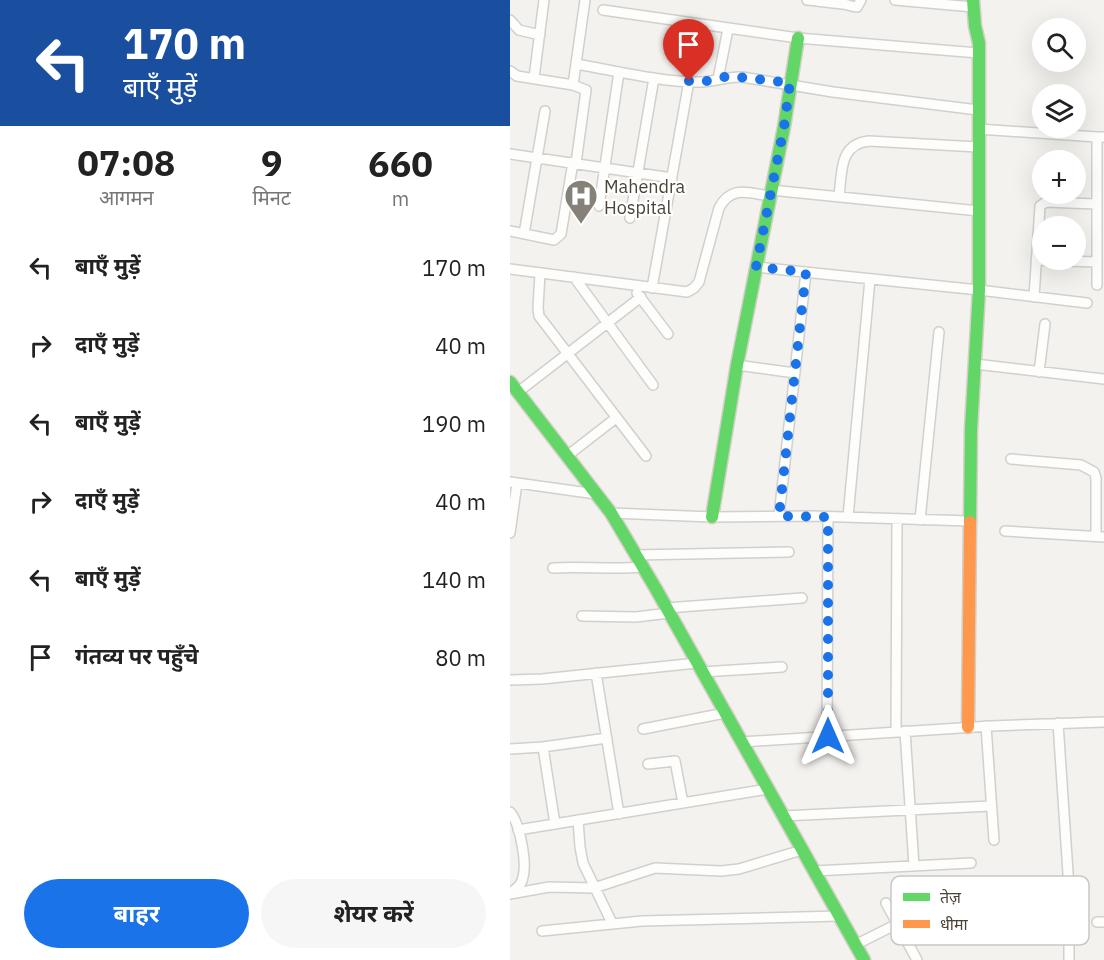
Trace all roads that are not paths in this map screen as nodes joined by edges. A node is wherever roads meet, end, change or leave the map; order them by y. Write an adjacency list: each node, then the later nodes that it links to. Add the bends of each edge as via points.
1 (544, 0): 11 (street)
2 (585, 0): 14 (street)
3 (809, 0): 6 (street, via 836,5)
4 (861, 0): 6 (street, via 857,7)
5 (895, 0): 7 (street)
6 (842, 2)
7 (973, 3): 13 (street)
8 (603, 10): 10 (street)
9 (510, 20): 11 (street, via 519,30)
10 (728, 28): 12 (street); 19 (street)
11 (540, 35): 17 (street)
12 (798, 38): 13 (street); 21 (street)
13 (978, 53): 23 (street)
14 (576, 64): 16 (street); 22 (street)
15 (510, 71): 17 (street)
16 (619, 72): 18 (street); 31 (street)
17 (534, 78): 22 (street)
18 (654, 78): 20 (street); 32 (street)
19 (718, 79): 20 (street); 21 (street, via 742,77)
20 (689, 81): 33 (street)
21 (790, 83): 23 (street); 34 (street)
22 (573, 85): 30 (street, via 586,92)
23 (978, 110): 25 (street)
24 (545, 111): 29 (street)
25 (978, 129): 26 (street); 27 (street)
26 (1101, 137): 36 (street)
27 (978, 147): 35 (street, via 858,142 846,155); 38 (street)
28 (510, 154): 29 (street)
29 (538, 157): 30 (street); 43 (street)
30 (574, 162): 31 (street); 43 (street, via 559,238)
31 (606, 167): 32 (street); 37 (street)
32 (638, 172): 33 (street); 40 (street)
33 (672, 178): 54 (street)
34 (770, 193): 35 (street); 45 (street); 54 (street, via 739,191 723,199 694,288 687,292)
35 (839, 196): 38 (street)
36 (1096, 204): 39 (street, via 1042,204); 41 (street)
37 (599, 206)
38 (979, 211): 55 (street)
39 (1039, 216)
40 (630, 218)
41 (1100, 224): 44 (street)
42 (510, 231): 43 (street)
43 (524, 234)
44 (1099, 257): 53 (street)
45 (756, 267): 48 (street); 65 (street)
46 (510, 269): 49 (street)
47 (1035, 270): 57 (street)
48 (806, 272): 51 (street); 67 (street)
49 (540, 273): 50 (street); 63 (street, via 539,316)
50 (574, 277): 52 (street); 59 (street)
51 (870, 279): 55 (street); 81 (street)
52 (631, 285): 54 (street); 56 (street)
53 (1097, 285)
54 (652, 288)
55 (979, 290): 57 (street); 64 (street)
56 (641, 297): 59 (street); 62 (street)
57 (1034, 297): 58 (street)
58 (1087, 303)
59 (608, 321): 63 (street); 69 (street)
60 (1045, 324): 66 (street)
61 (939, 332): 83 (street)
62 (668, 334)
63 (567, 353): 70 (street); 71 (street)
64 (975, 364): 66 (street); 84 (street)
65 (737, 365): 67 (street); 79 (street)
66 (1039, 372): 68 (street)
67 (795, 373): 78 (street)
68 (1104, 379)
69 (653, 385)
70 (514, 387): 72 (street)
71 (616, 418): 72 (street); 73 (street)
72 (567, 456): 76 (street)
73 (646, 456)
74 (1011, 459): 87 (street, via 1081,465 1094,472)
75 (514, 482): 76 (street); 86 (street)
76 (596, 494): 77 (street)
77 (611, 513): 79 (street); 89 (street)
78 (779, 516): 79 (street); 80 (street)
79 (712, 517)
80 (828, 517): 81 (street); 106 (street)
81 (848, 517): 82 (street)
82 (897, 519): 83 (street); 105 (street)
83 (920, 520): 84 (street)
84 (970, 521): 103 (street)
85 (1005, 531): 87 (street)
86 (510, 533)
87 (1100, 537)
88 (789, 552): 89 (street)
89 (635, 555): 90 (street)
90 (642, 567): 91 (street); 93 (street)
91 (553, 568)
92 (802, 598): 93 (street)
93 (668, 610): 94 (street, via 636,617); 95 (street)
94 (582, 616)
95 (700, 667): 96 (street); 97 (street); 99 (street)
96 (782, 667)
97 (596, 673): 98 (street); 107 (street)
98 (510, 680)
99 (725, 713): 104 (street); 108 (street)
100 (1104, 722): 101 (street)
101 (1058, 723): 102 (street); 127 (street)
102 (986, 726): 103 (street); 114 (street)
103 (968, 727): 105 (street)
104 (644, 729)
105 (900, 731): 106 (street); 115 (street)
106 (828, 736): 108 (street)
107 (607, 738): 109 (street); 117 (street)
108 (741, 742): 112 (street)
109 (543, 747): 110 (street); 120 (street)
110 (510, 749)
111 (648, 764): 113 (street, via 675,761)
112 (768, 789): 113 (street); 118 (street)
113 (683, 803): 117 (street)
114 (991, 806): 115 (street); 122 (street)
115 (910, 810): 118 (street); 125 (street)
116 (510, 812): 121 (street)
117 (619, 814): 119 (street)
118 (783, 816): 123 (street)
119 (578, 820): 120 (street); 128 (street, via 583,863)
120 (555, 824): 121 (street)
121 (518, 830): 129 (street, via 525,868 523,880)
122 (994, 840)
123 (802, 850): 126 (street); 128 (street, via 739,869 655,868)
124 (971, 863): 125 (street)
125 (914, 866): 126 (street)
126 (814, 871): 132 (street)
127 (1068, 876)
128 (594, 888): 129 (street, via 549,887); 133 (street)
129 (510, 894)
130 (886, 903): 131 (street)
131 (891, 913)
132 (839, 916): 133 (street); 136 (street)
133 (612, 923): 135 (street)
134 (891, 927): 136 (street)
135 (542, 931)
136 (855, 945): 138 (street)
137 (908, 945): 139 (street)
138 (864, 960)
139 (916, 960)

